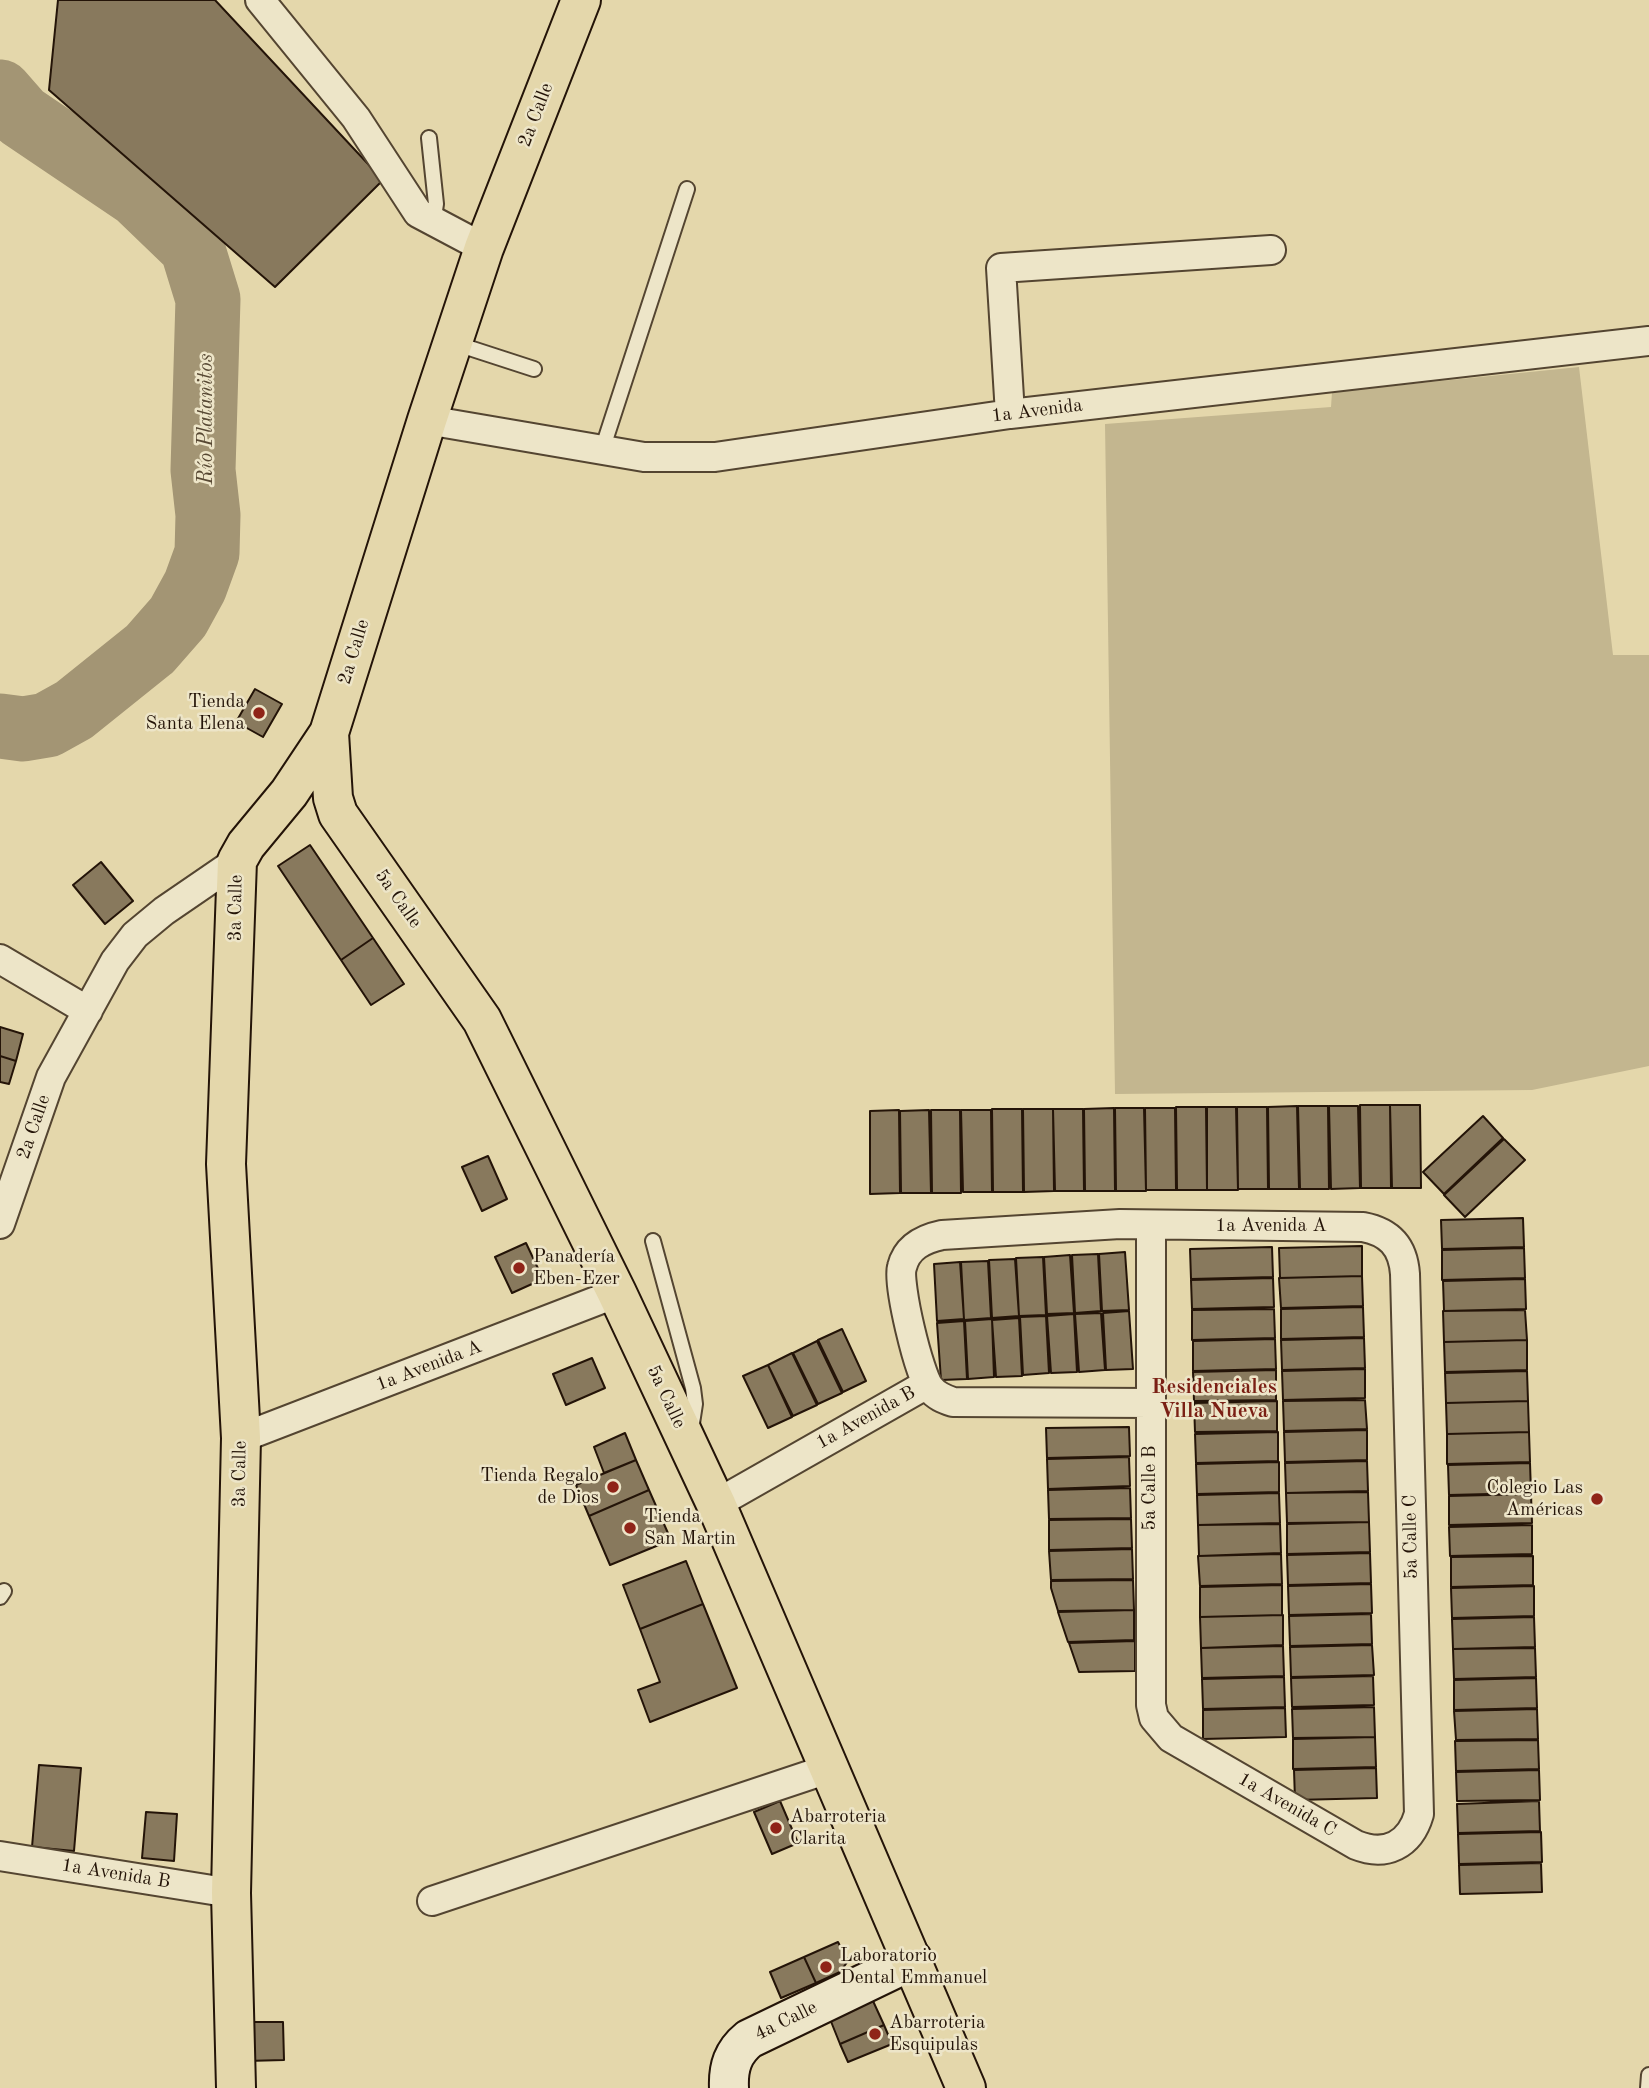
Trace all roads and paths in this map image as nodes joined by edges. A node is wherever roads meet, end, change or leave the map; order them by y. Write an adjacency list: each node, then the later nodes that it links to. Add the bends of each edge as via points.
1 (260, 0): 5 (street, via 356,118 418,213)
2 (581, 0): 6 (main road, 2a Calle)
3 (429, 138): 5 (lane, via 436,204)
4 (687, 189): 13 (lane)
5 (433, 224): 6 (street)
6 (484, 248): 9 (main road, 2a Calle)
7 (1270, 250): 11 (street, via 1000,268)
8 (1649, 341): 11 (street, 1a Avenida)
9 (453, 342): 10 (lane); 12 (main road, 2a Calle)
10 (534, 369)
11 (1010, 414): 13 (street, 1a Avenida, via 715,457 644,457)
12 (427, 420): 13 (street, 1a Avenida); 14 (main road, 2a Calle)
13 (603, 450)
14 (329, 733): 15 (main road, 5a Calle, via 332,798); 16 (main road, 2a Calle)
15 (338, 814): 16 (main road, via 290,810); 24 (main road, 5a Calle, via 482,1020)
16 (268, 820): 17 (main road, 2a Calle)
17 (237, 861): 19 (street, 2a Calle, via 135,935); 27 (main road, 3a Calle, via 226,1164)
18 (0, 958): 19 (street)
19 (88, 1011): 20 (street, 2a Calle, via 51,1077)
20 (0, 1224)
21 (1151, 1226): 22 (street, 1a Avenida A, via 1363,1227); 25 (street, via 942,1235 917,1244 907,1254 900,1279); 26 (street, 5a Calle B)
22 (1389, 1237): 32 (street, 5a Calle C, via 1399,1247 1405,1274 1419,1814)
23 (653, 1241): 28 (lane, via 693,1388 694,1418)
24 (617, 1293): 27 (street, 1a Avenida A); 28 (main road, 5a Calle)
25 (927, 1384): 26 (street, 1a Avenida B, via 953,1402); 29 (street, 1a Avenida B)
26 (1150, 1403): 30 (street, 5a Calle B, via 1151,1705 1154,1718)
27 (241, 1438): 34 (main road, 3a Calle)
28 (687, 1442): 29 (main road, 5a Calle)
29 (716, 1504): 31 (main road, 5a Calle)
30 (1171, 1738): 32 (street, 1a Avenida C, via 1356,1845 1382,1851)
31 (831, 1768): 35 (street); 36 (main road, 5a Calle)
32 (1407, 1839)
33 (0, 1856): 34 (street, 1a Avenida B)
34 (231, 1893): 38 (main road, 3a Calle)
35 (432, 1901)
36 (913, 1960): 39 (main road, 4a Calle, via 749,2039 730,2064); 40 (main road, 5a Calle)
37 (1649, 2075): 41 (lane)
38 (236, 2088)
39 (729, 2088)
40 (966, 2088)
41 (1648, 2088)

